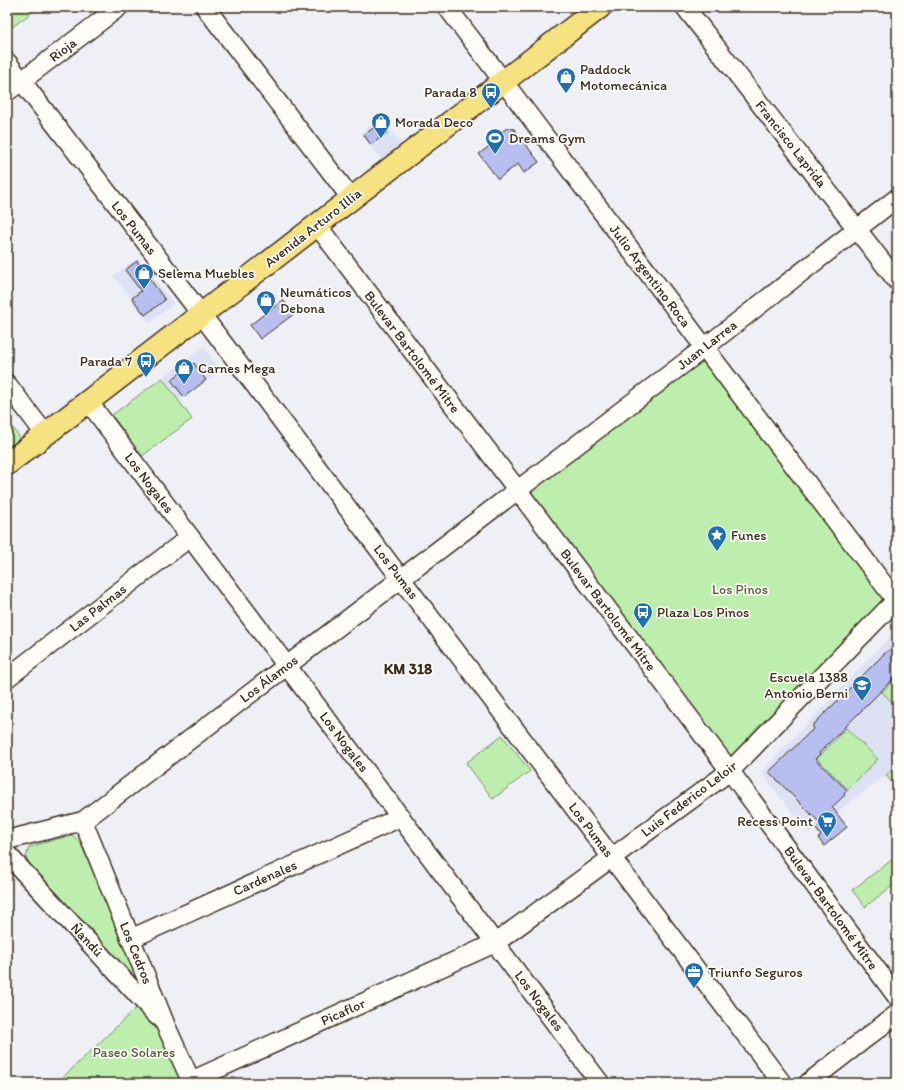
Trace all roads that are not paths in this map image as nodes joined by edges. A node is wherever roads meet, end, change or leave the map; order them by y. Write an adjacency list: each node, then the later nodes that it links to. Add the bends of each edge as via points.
1 (119, 7): 7 (street, Rioja)
2 (205, 7): 10 (street)
3 (447, 7): 8 (street, Julio Argentino Roca)
4 (600, 7): 8 (main road, Avenida Arturo Illia)
5 (685, 7): 13 (street, Francisco Laprida)
6 (7, 62): 7 (street, Los Pumas)
7 (22, 81): 9 (street, Rioja); 15 (street, Los Pumas)
8 (504, 81): 10 (main road, Avenida Arturo Illia); 16 (street, Julio Argentino Roca)
9 (7, 92)
10 (351, 198): 12 (main road, Avenida Arturo Illia)
11 (897, 198): 13 (street, Juan Larrea)
12 (317, 225): 15 (main road, Avenida Arturo Illia); 21 (street, Bulevar Bartolomé Mitre)
13 (857, 230): 14 (street, Francisco Laprida); 16 (street, Juan Larrea)
14 (897, 281)
15 (201, 314): 18 (main road, Avenida Arturo Illia); 23 (street, Los Pumas)
16 (704, 348): 21 (street, Juan Larrea); 24 (street, Julio Argentino Roca)
17 (7, 384): 19 (street)
18 (88, 402): 19 (main road, Avenida Arturo Illia); 22 (street, Los Nogales)
19 (45, 434): 20 (main road, Avenida Arturo Illia)
20 (7, 464)
21 (517, 490): 23 (street, Los Álamos); 27 (street, Bulevar Bartolomé Mitre)
22 (190, 537): 25 (street, Los Nogales); 26 (street, Las Palmas)
23 (401, 579): 25 (street, Los Álamos); 32 (street, Los Pumas)
24 (896, 601): 27 (street, Luis Federico Leloir)
25 (287, 666): 28 (street, Los Nogales); 29 (street, Los Álamos)
26 (7, 678)
27 (730, 771): 32 (street, Luis Federico Leloir); 35 (street, Bulevar Bartolomé Mitre)
28 (401, 817): 33 (street, Cardenales); 34 (street, Los Nogales)
29 (83, 821): 30 (street, Los Álamos); 33 (street, Los Cedros)
30 (7, 840)
31 (7, 854): 37 (street, Ñandú)
32 (611, 857): 34 (street, Luis Federico Leloir); 40 (street, Los Pumas)
33 (130, 939): 37 (street, Los Cedros)
34 (495, 943): 38 (street, Los Nogales); 39 (street, Picaflor)
35 (897, 997)
36 (897, 1014): 41 (street)
37 (166, 1026): 39 (street, Los Cedros)
38 (592, 1081)
39 (192, 1082)
40 (782, 1083)
41 (808, 1083)

